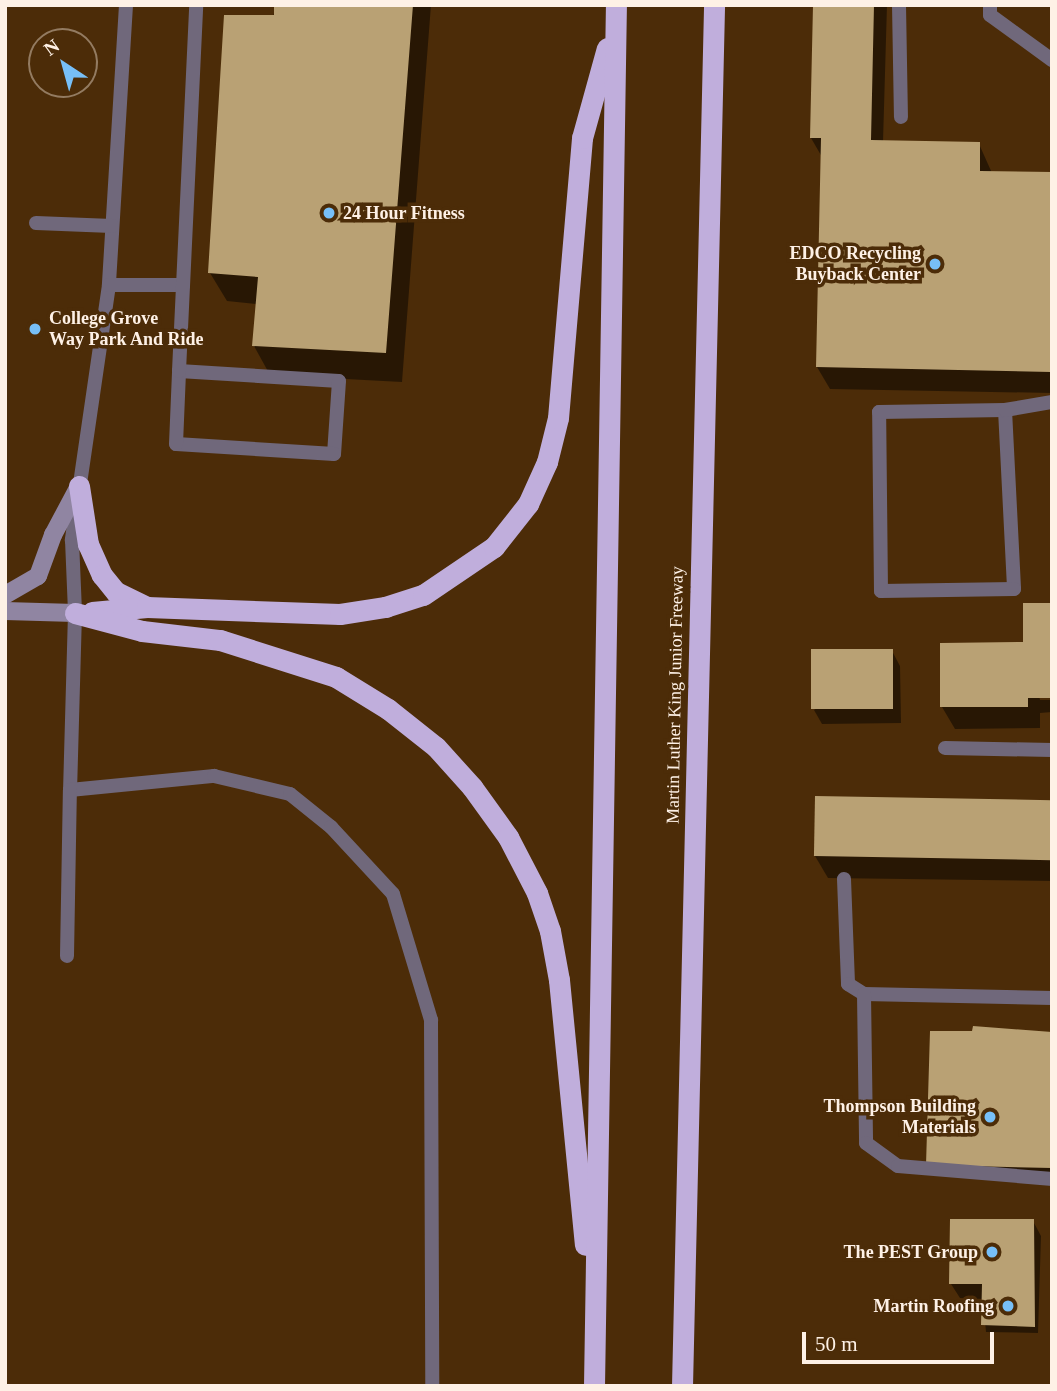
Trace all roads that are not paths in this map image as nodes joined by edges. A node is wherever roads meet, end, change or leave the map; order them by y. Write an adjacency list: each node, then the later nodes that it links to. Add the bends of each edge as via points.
1 (126, 5): 10 (lane)
2 (196, 5): 12 (lane)
3 (714, 5): 32 (highway, Martin Luther King Junior Freeway)
4 (899, 5): 8 (lane)
5 (990, 5): 7 (lane, via 990,15)
6 (616, 12): 18 (highway, via 582,138 558,418 547,462 528,505 494,547 424,595 385,607 340,614); 29 (highway)
7 (1052, 60)
8 (901, 117)
9 (36, 223): 10 (lane)
10 (112, 226): 11 (lane)
11 (109, 285): 12 (lane); 16 (lane)
12 (183, 285): 13 (lane)
13 (179, 371): 13 (lane, via 339,381 334,454 176,444)
14 (1052, 402): 15 (lane)
15 (1005, 410): 15 (lane, via 879,412 881,591 1014,589)
16 (79, 486): 17 (main road, via 38,576); 18 (highway, via 88,544 102,575 116,592); 20 (lane, via 72,540)
17 (5, 595)
18 (147, 607): 20 (highway)
19 (5, 611): 20 (main road)
20 (75, 613): 23 (lane); 29 (highway, via 142,631 220,640 336,677 388,709 436,747 508,837 537,893 559,980)
21 (945, 748): 22 (lane)
22 (1052, 750)
23 (69, 790): 25 (lane); 30 (lane, via 214,776 290,794 331,827 393,894 431,1020)
24 (844, 879): 26 (lane, via 848,984)
25 (67, 956)
26 (864, 994): 27 (lane); 28 (lane, via 866,1143 898,1166)
27 (1052, 998)
28 (1052, 1180)
29 (595, 1345): 31 (highway)
30 (432, 1386)
31 (594, 1386)
32 (682, 1386)

